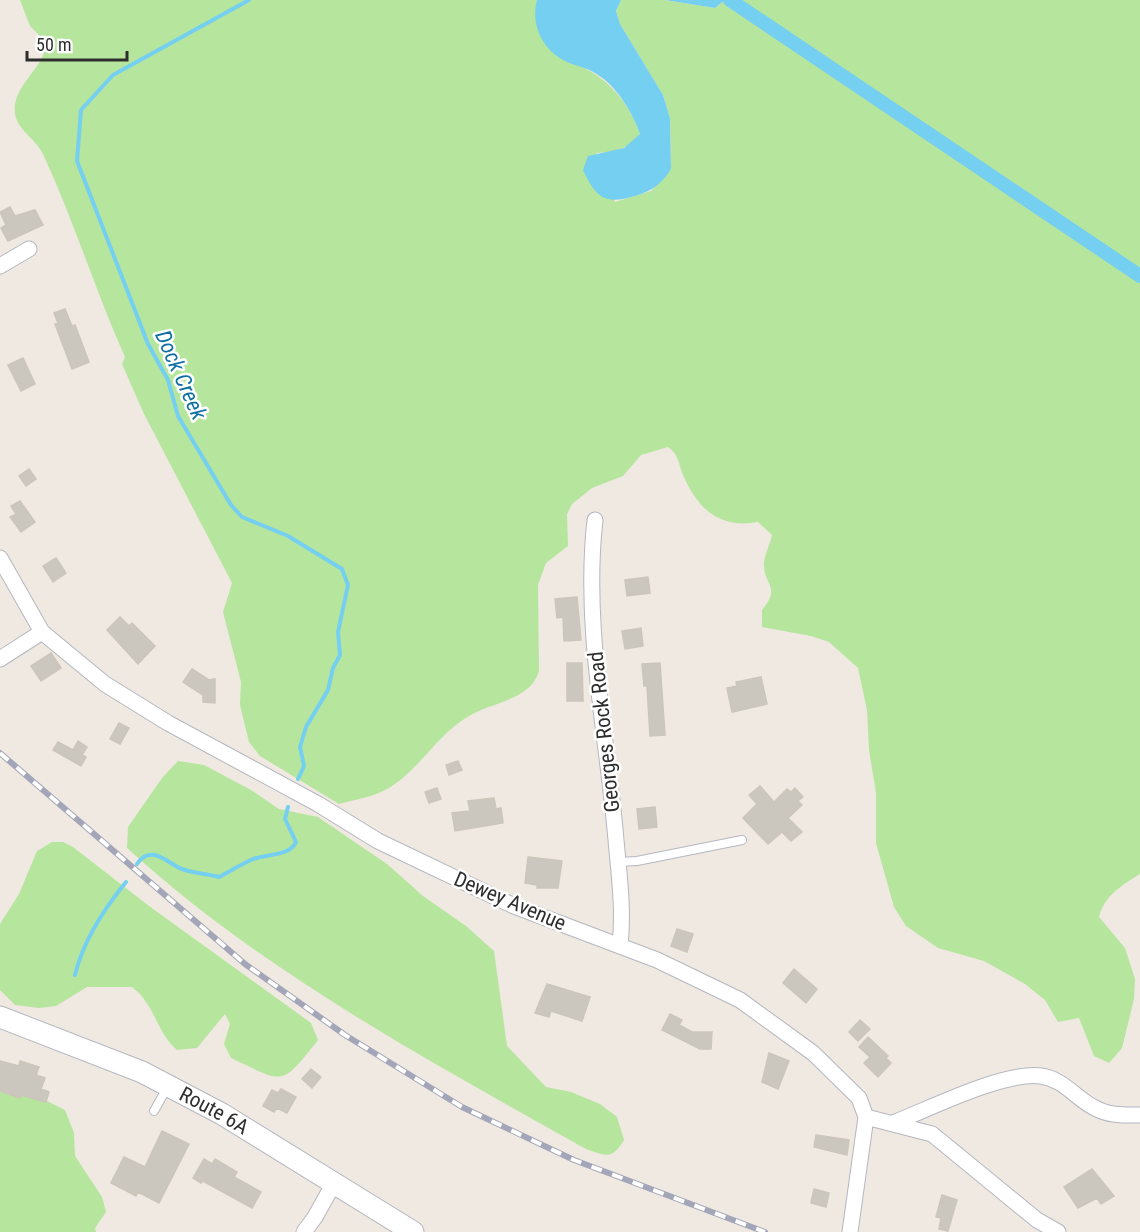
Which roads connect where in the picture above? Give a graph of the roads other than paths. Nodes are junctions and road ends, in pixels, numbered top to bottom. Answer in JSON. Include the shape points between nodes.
{"nodes":[{"id":1,"x":29,"y":249,"type":"dead end"},
{"id":2,"x":0,"y":266,"type":"edge"},
{"id":3,"x":595,"y":519,"type":"dead end"},
{"id":4,"x":0,"y":558,"type":"edge"},
{"id":5,"x":42,"y":632,"type":"junction"},
{"id":6,"x":0,"y":659,"type":"edge"},
{"id":7,"x":742,"y":840,"type":"dead end"},
{"id":8,"x":618,"y":862,"type":"junction"},
{"id":9,"x":620,"y":945,"type":"junction"},
{"id":10,"x":0,"y":1017,"type":"edge"},
{"id":11,"x":168,"y":1086,"type":"junction"},
{"id":12,"x":154,"y":1111,"type":"dead end"},
{"id":13,"x":1140,"y":1114,"type":"edge"},
{"id":14,"x":866,"y":1117,"type":"junction"},
{"id":15,"x":892,"y":1123,"type":"junction"},
{"id":16,"x":334,"y":1183,"type":"junction"},
{"id":17,"x":304,"y":1232,"type":"edge"},
{"id":18,"x":413,"y":1232,"type":"edge"},
{"id":19,"x":850,"y":1232,"type":"edge"},
{"id":20,"x":1058,"y":1232,"type":"edge"}],
"edges":[{"from":1,"to":2,"type":"street"},
{"from":3,"to":8,"type":"street","name":"Georges Rock Road","via":[[590,604]]},
{"from":4,"to":5,"type":"street"},
{"from":5,"to":6,"type":"street"},
{"from":5,"to":9,"type":"street","name":"Dewey Avenue","via":[[114,690],[378,841],[514,906]]},
{"from":7,"to":8,"type":"lane"},
{"from":8,"to":9,"type":"street","name":"Georges Rock Road","via":[[623,920]]},
{"from":9,"to":14,"type":"street","name":"Dewey Avenue","via":[[740,1000],[813,1053],[859,1098]]},
{"from":10,"to":11,"type":"main road","name":"Route 6A","via":[[142,1072]]},
{"from":11,"to":12,"type":"lane"},
{"from":11,"to":16,"type":"main road","name":"Route 6A","via":[[222,1114]]},
{"from":13,"to":15,"type":"street","via":[[1113,1115],[1094,1108],[1072,1089],[1041,1076],[1004,1079]]},
{"from":14,"to":15,"type":"street"},
{"from":14,"to":19,"type":"street"},
{"from":15,"to":20,"type":"street","via":[[932,1134],[1037,1220]]},
{"from":16,"to":17,"type":"street"},
{"from":16,"to":18,"type":"main road","name":"Route 6A"}]}
